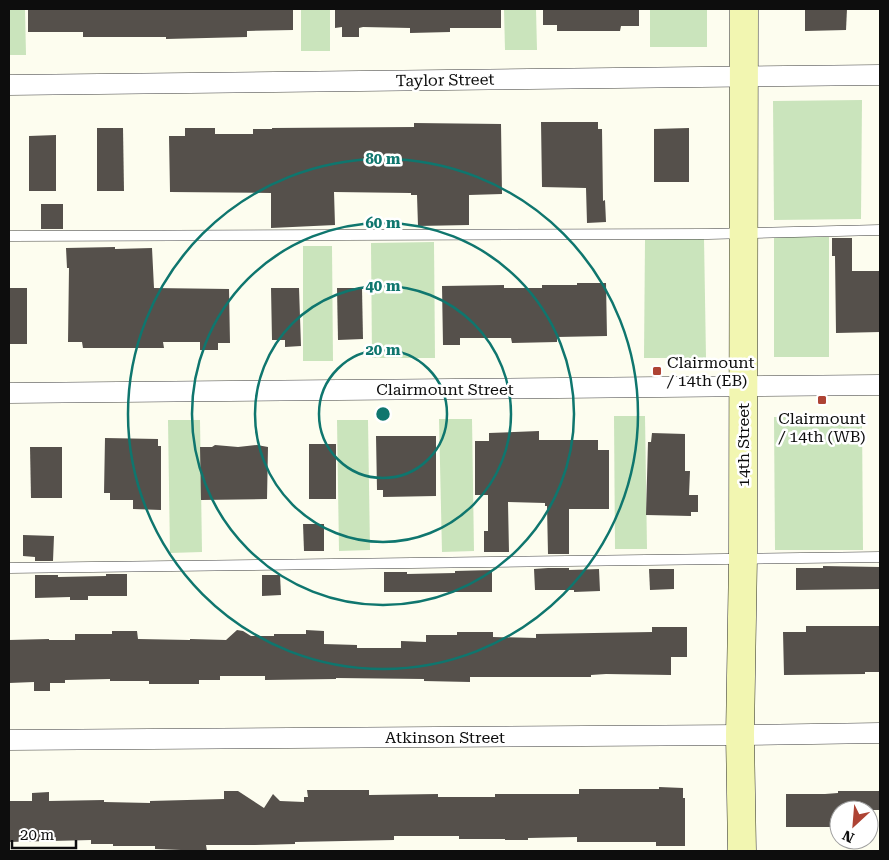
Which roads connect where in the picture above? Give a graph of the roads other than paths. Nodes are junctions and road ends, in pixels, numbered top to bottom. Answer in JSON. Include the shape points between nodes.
{"nodes":[{"id":1,"x":744,"y":9,"type":"edge"},
{"id":2,"x":880,"y":75,"type":"edge"},
{"id":3,"x":744,"y":76,"type":"junction"},
{"id":4,"x":9,"y":85,"type":"edge"},
{"id":5,"x":880,"y":230,"type":"edge"},
{"id":6,"x":743,"y":232,"type":"junction"},
{"id":7,"x":9,"y":236,"type":"edge"},
{"id":8,"x":880,"y":385,"type":"edge"},
{"id":9,"x":743,"y":387,"type":"junction"},
{"id":10,"x":9,"y":393,"type":"edge"},
{"id":11,"x":880,"y":557,"type":"edge"},
{"id":12,"x":743,"y":558,"type":"junction"},
{"id":13,"x":9,"y":568,"type":"edge"},
{"id":14,"x":880,"y":732,"type":"edge"},
{"id":15,"x":740,"y":735,"type":"junction"},
{"id":16,"x":9,"y":740,"type":"edge"},
{"id":17,"x":742,"y":851,"type":"edge"}],
"edges":[{"from":1,"to":3,"type":"street","name":"14th Street"},
{"from":2,"to":3,"type":"street","name":"Taylor Street"},
{"from":3,"to":4,"type":"street","name":"Taylor Street"},
{"from":3,"to":6,"type":"street","name":"14th Street"},
{"from":5,"to":6,"type":"lane"},
{"from":6,"to":7,"type":"lane"},
{"from":6,"to":9,"type":"street","name":"14th Street"},
{"from":8,"to":9,"type":"street","name":"Clairmount Street"},
{"from":9,"to":10,"type":"street","name":"Clairmount Street"},
{"from":9,"to":12,"type":"street","name":"14th Street"},
{"from":11,"to":12,"type":"lane"},
{"from":12,"to":13,"type":"lane"},
{"from":12,"to":15,"type":"street","name":"14th Street"},
{"from":14,"to":15,"type":"street","name":"Atkinson Street"},
{"from":15,"to":16,"type":"street","name":"Atkinson Street"},
{"from":15,"to":17,"type":"street","name":"14th Street"}]}
